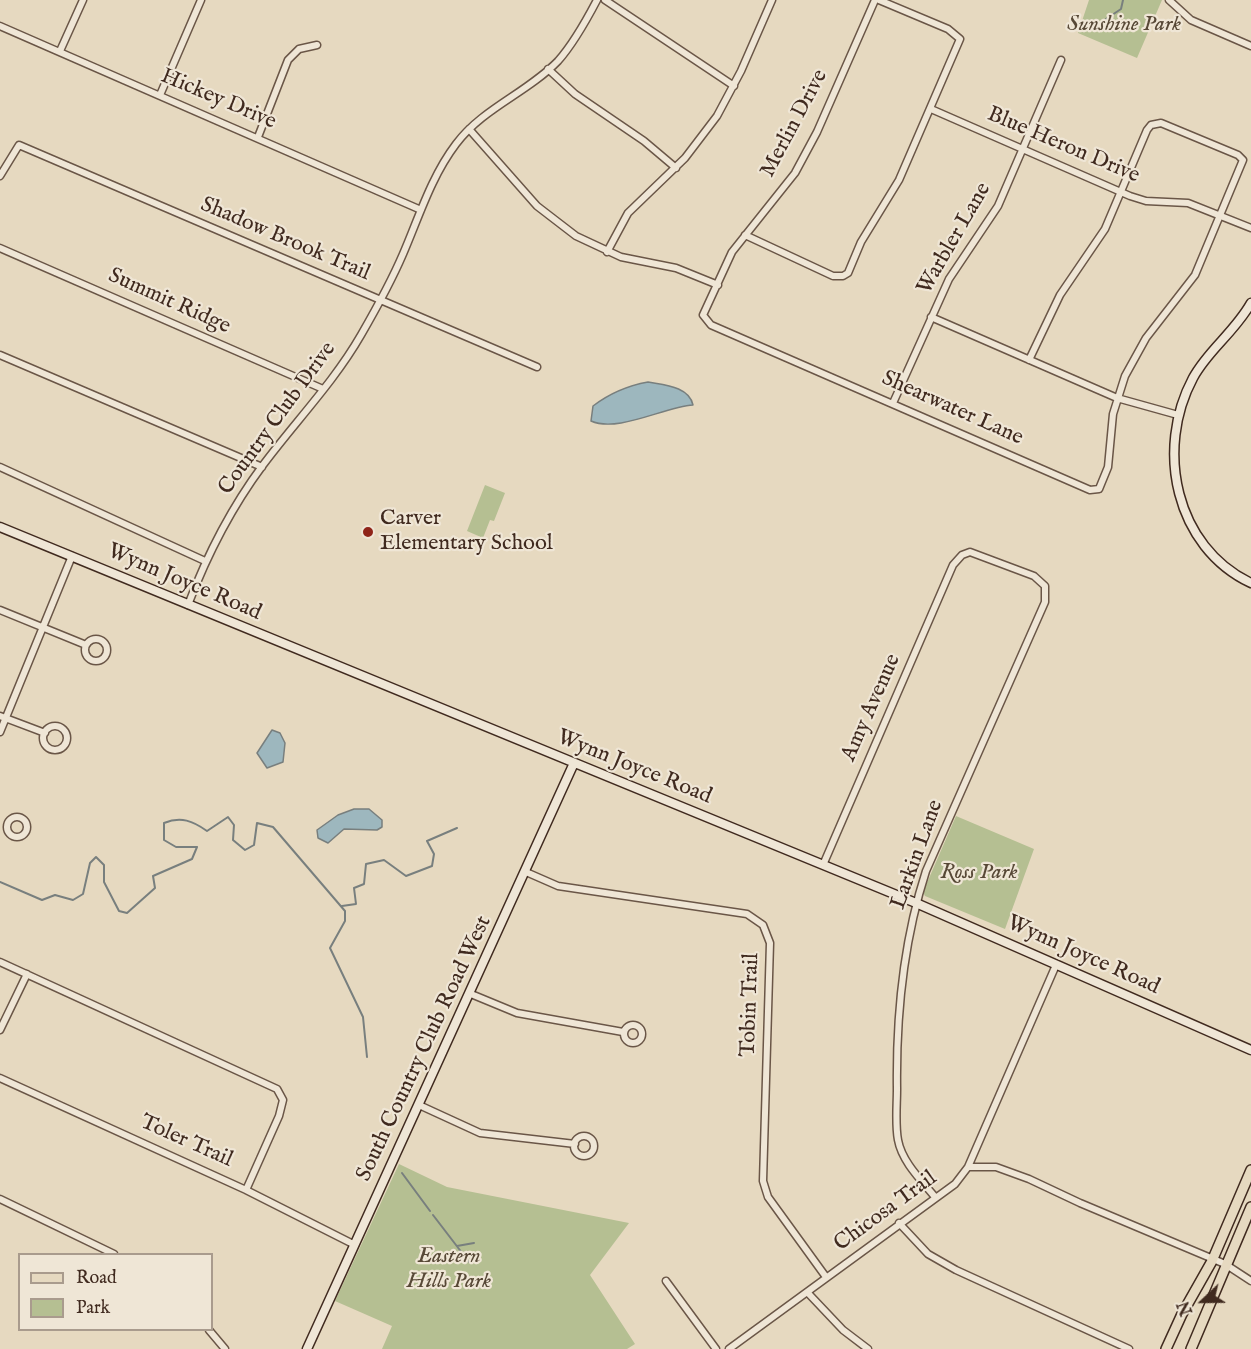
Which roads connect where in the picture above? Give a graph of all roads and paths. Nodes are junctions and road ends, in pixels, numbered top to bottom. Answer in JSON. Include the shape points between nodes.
{"nodes":[{"id":1,"x":83,"y":0,"type":"edge"},
{"id":2,"x":201,"y":0,"type":"edge"},
{"id":3,"x":597,"y":0,"type":"edge"},
{"id":4,"x":605,"y":0,"type":"edge"},
{"id":5,"x":772,"y":0,"type":"edge"},
{"id":6,"x":877,"y":0,"type":"edge"},
{"id":7,"x":1168,"y":0,"type":"edge"},
{"id":8,"x":0,"y":26,"type":"edge"},
{"id":9,"x":318,"y":45,"type":"dead end"},
{"id":10,"x":1251,"y":46,"type":"edge"},
{"id":11,"x":60,"y":51,"type":"junction"},
{"id":12,"x":1061,"y":60,"type":"dead end"},
{"id":13,"x":548,"y":69,"type":"junction"},
{"id":14,"x":734,"y":86,"type":"junction"},
{"id":15,"x":160,"y":94,"type":"junction"},
{"id":16,"x":931,"y":109,"type":"junction"},
{"id":17,"x":469,"y":129,"type":"junction"},
{"id":18,"x":258,"y":137,"type":"junction"},
{"id":19,"x":1022,"y":148,"type":"junction"},
{"id":20,"x":676,"y":168,"type":"junction"},
{"id":21,"x":0,"y":176,"type":"edge"},
{"id":22,"x":1122,"y":192,"type":"junction"},
{"id":23,"x":421,"y":210,"type":"junction"},
{"id":24,"x":1220,"y":214,"type":"junction"},
{"id":25,"x":1251,"y":228,"type":"edge"},
{"id":26,"x":745,"y":235,"type":"junction"},
{"id":27,"x":0,"y":248,"type":"edge"},
{"id":28,"x":607,"y":252,"type":"junction"},
{"id":29,"x":718,"y":285,"type":"junction"},
{"id":30,"x":380,"y":300,"type":"junction"},
{"id":31,"x":1251,"y":303,"type":"edge"},
{"id":32,"x":931,"y":317,"type":"junction"},
{"id":33,"x":707,"y":320,"type":"joint"},
{"id":34,"x":0,"y":355,"type":"edge"},
{"id":35,"x":1029,"y":360,"type":"junction"},
{"id":36,"x":537,"y":367,"type":"dead end"},
{"id":37,"x":323,"y":389,"type":"junction"},
{"id":38,"x":1117,"y":398,"type":"junction"},
{"id":39,"x":893,"y":403,"type":"junction"},
{"id":40,"x":1178,"y":415,"type":"junction"},
{"id":41,"x":0,"y":467,"type":"edge"},
{"id":42,"x":262,"y":467,"type":"junction"},
{"id":43,"x":0,"y":527,"type":"edge"},
{"id":44,"x":72,"y":556,"type":"junction"},
{"id":45,"x":205,"y":561,"type":"junction"},
{"id":46,"x":953,"y":565,"type":"joint"},
{"id":47,"x":1251,"y":583,"type":"edge"},
{"id":48,"x":188,"y":605,"type":"junction"},
{"id":49,"x":0,"y":610,"type":"edge"},
{"id":50,"x":43,"y":627,"type":"junction"},
{"id":51,"x":86,"y":645,"type":"dead end"},
{"id":52,"x":3,"y":717,"type":"edge"},
{"id":53,"x":0,"y":732,"type":"edge"},
{"id":54,"x":45,"y":733,"type":"dead end"},
{"id":55,"x":574,"y":764,"type":"junction"},
{"id":56,"x":0,"y":820,"type":"edge"},
{"id":57,"x":8,"y":823,"type":"dead end"},
{"id":58,"x":823,"y":865,"type":"junction"},
{"id":59,"x":526,"y":872,"type":"junction"},
{"id":60,"x":916,"y":903,"type":"junction"},
{"id":61,"x":0,"y":962,"type":"edge"},
{"id":62,"x":1056,"y":965,"type":"junction"},
{"id":63,"x":27,"y":974,"type":"junction"},
{"id":64,"x":471,"y":994,"type":"junction"},
{"id":65,"x":0,"y":1030,"type":"edge"},
{"id":66,"x":623,"y":1032,"type":"dead end"},
{"id":67,"x":1251,"y":1050,"type":"edge"},
{"id":68,"x":0,"y":1078,"type":"edge"},
{"id":69,"x":419,"y":1105,"type":"junction"},
{"id":70,"x":574,"y":1144,"type":"dead end"},
{"id":71,"x":968,"y":1167,"type":"junction"},
{"id":72,"x":1251,"y":1170,"type":"edge"},
{"id":73,"x":246,"y":1190,"type":"junction"},
{"id":74,"x":935,"y":1197,"type":"junction"},
{"id":75,"x":0,"y":1199,"type":"edge"},
{"id":76,"x":1251,"y":1207,"type":"edge"},
{"id":77,"x":899,"y":1223,"type":"junction"},
{"id":78,"x":355,"y":1245,"type":"junction"},
{"id":79,"x":112,"y":1253,"type":"edge"},
{"id":80,"x":1212,"y":1261,"type":"junction"},
{"id":81,"x":1225,"y":1264,"type":"junction"},
{"id":82,"x":826,"y":1277,"type":"junction"},
{"id":83,"x":666,"y":1281,"type":"dead end"},
{"id":84,"x":1251,"y":1281,"type":"edge"},
{"id":85,"x":807,"y":1292,"type":"junction"},
{"id":86,"x":211,"y":1331,"type":"edge"},
{"id":87,"x":225,"y":1349,"type":"edge"},
{"id":88,"x":307,"y":1349,"type":"edge"},
{"id":89,"x":716,"y":1349,"type":"edge"},
{"id":90,"x":729,"y":1349,"type":"edge"},
{"id":91,"x":868,"y":1349,"type":"edge"},
{"id":92,"x":1129,"y":1349,"type":"edge"},
{"id":93,"x":1166,"y":1349,"type":"edge"},
{"id":94,"x":1191,"y":1349,"type":"edge"}],
"edges":[{"from":1,"to":11,"type":"street"},
{"from":2,"to":15,"type":"street"},
{"from":3,"to":13,"type":"street","name":"Country Club Drive","via":[[572,43]]},
{"from":4,"to":14,"type":"street"},
{"from":5,"to":14,"type":"street"},
{"from":6,"to":16,"type":"street","via":[[948,29],[960,39]]},
{"from":6,"to":26,"type":"street","name":"Merlin Drive","via":[[795,173]]},
{"from":7,"to":10,"type":"street","via":[[1191,20]]},
{"from":8,"to":11,"type":"street","name":"Hickey Drive"},
{"from":9,"to":18,"type":"street","via":[[299,49],[288,60]]},
{"from":11,"to":15,"type":"street","name":"Hickey Drive"},
{"from":12,"to":19,"type":"street","name":"Warbler Lane"},
{"from":13,"to":17,"type":"street","name":"Country Club Drive"},
{"from":13,"to":20,"type":"street","via":[[575,94],[613,118]]},
{"from":14,"to":20,"type":"street","via":[[706,132]]},
{"from":15,"to":18,"type":"street","name":"Hickey Drive"},
{"from":16,"to":19,"type":"street","name":"Blue Heron Drive"},
{"from":16,"to":26,"type":"street","via":[[899,180],[861,242],[848,273],[833,276]]},
{"from":17,"to":23,"type":"street","name":"Country Club Drive","via":[[446,158]]},
{"from":17,"to":28,"type":"street","via":[[549,218]]},
{"from":18,"to":23,"type":"street","name":"Hickey Drive"},
{"from":19,"to":22,"type":"street","name":"Blue Heron Drive"},
{"from":19,"to":32,"type":"street","name":"Warbler Lane","via":[[998,206],[956,267]]},
{"from":20,"to":28,"type":"street","via":[[628,213]]},
{"from":21,"to":30,"type":"street","name":"Shadow Brook Trail","via":[[19,145]]},
{"from":22,"to":24,"type":"street","name":"Blue Heron Drive","via":[[1146,201],[1188,203]]},
{"from":22,"to":24,"type":"street","via":[[1147,129],[1151,124],[1161,123],[1228,149],[1243,160]]},
{"from":22,"to":35,"type":"street","via":[[1100,238],[1060,295]]},
{"from":23,"to":30,"type":"street","name":"Country Club Drive"},
{"from":24,"to":25,"type":"street","name":"Blue Heron Drive"},
{"from":24,"to":38,"type":"street","via":[[1195,275],[1135,356]]},
{"from":26,"to":29,"type":"street","name":"Merlin Drive","via":[[732,252]]},
{"from":27,"to":37,"type":"street","name":"Summit Ridge"},
{"from":28,"to":29,"type":"street","via":[[676,268]]},
{"from":29,"to":33,"type":"street","name":"Merlin Drive","via":[[703,315]]},
{"from":30,"to":36,"type":"street","name":"Shadow Brook Trail"},
{"from":30,"to":37,"type":"street","name":"Country Club Drive"},
{"from":31,"to":40,"type":"street","via":[[1232,333],[1194,376]]},
{"from":32,"to":35,"type":"street"},
{"from":32,"to":39,"type":"street","name":"Warbler Lane"},
{"from":33,"to":39,"type":"street","name":"Shearwater Lane"},
{"from":34,"to":42,"type":"street"},
{"from":35,"to":38,"type":"street"},
{"from":37,"to":42,"type":"street","name":"Country Club Drive"},
{"from":38,"to":39,"type":"street","name":"Shearwater Lane","via":[[1107,467],[1099,489],[1090,489]]},
{"from":38,"to":40,"type":"street"},
{"from":40,"to":47,"type":"street","via":[[1174,471],[1185,513],[1217,559]]},
{"from":41,"to":45,"type":"street"},
{"from":42,"to":45,"type":"street","name":"Country Club Drive"},
{"from":43,"to":44,"type":"street","name":"Wynn Joyce Road"},
{"from":44,"to":48,"type":"street","name":"Wynn Joyce Road"},
{"from":44,"to":50,"type":"street"},
{"from":45,"to":48,"type":"street","name":"Country Club Drive"},
{"from":46,"to":58,"type":"street","name":"Amy Avenue"},
{"from":46,"to":60,"type":"street","name":"Larkin Lane","via":[[970,552],[1034,576],[1045,586],[1045,602]]},
{"from":48,"to":55,"type":"street","name":"Wynn Joyce Road"},
{"from":49,"to":50,"type":"street"},
{"from":50,"to":51,"type":"street"},
{"from":50,"to":52,"type":"street"},
{"from":52,"to":53,"type":"street"},
{"from":52,"to":54,"type":"street"},
{"from":55,"to":58,"type":"street","name":"Wynn Joyce Road"},
{"from":55,"to":59,"type":"street","name":"South Country Club Road West"},
{"from":56,"to":57,"type":"street"},
{"from":58,"to":60,"type":"street","name":"Wynn Joyce Road"},
{"from":59,"to":64,"type":"street","name":"South Country Club Road West"},
{"from":59,"to":82,"type":"street","name":"Tobin Trail","via":[[558,886],[747,914],[763,925],[770,943],[763,1181],[768,1197]]},
{"from":60,"to":62,"type":"street","name":"Wynn Joyce Road"},
{"from":60,"to":74,"type":"street","name":"Larkin Lane","via":[[901,980],[898,1141],[907,1162]]},
{"from":61,"to":63,"type":"street"},
{"from":62,"to":67,"type":"street","name":"Wynn Joyce Road"},
{"from":62,"to":71,"type":"street","name":"Chicosa Trail"},
{"from":63,"to":65,"type":"street"},
{"from":63,"to":73,"type":"street","via":[[277,1089],[283,1100],[279,1116]]},
{"from":64,"to":66,"type":"street","via":[[517,1013]]},
{"from":64,"to":69,"type":"street","name":"South Country Club Road West"},
{"from":68,"to":73,"type":"street","name":"Toler Trail"},
{"from":69,"to":70,"type":"street","via":[[480,1133]]},
{"from":69,"to":78,"type":"street","name":"South Country Club Road West"},
{"from":71,"to":74,"type":"street","name":"Chicosa Trail","via":[[955,1184]]},
{"from":71,"to":80,"type":"street","via":[[996,1167],[1029,1179]]},
{"from":72,"to":80,"type":"main road"},
{"from":73,"to":78,"type":"street","name":"Toler Trail"},
{"from":74,"to":77,"type":"street","name":"Chicosa Trail"},
{"from":75,"to":79,"type":"street"},
{"from":76,"to":81,"type":"main road"},
{"from":77,"to":82,"type":"street","name":"Chicosa Trail"},
{"from":77,"to":92,"type":"street","via":[[928,1254],[956,1270]]},
{"from":78,"to":88,"type":"street","name":"South Country Club Road West"},
{"from":80,"to":81,"type":"street"},
{"from":80,"to":93,"type":"main road"},
{"from":81,"to":84,"type":"street"},
{"from":81,"to":94,"type":"main road"},
{"from":82,"to":85,"type":"street","name":"Chicosa Trail"},
{"from":83,"to":89,"type":"street"},
{"from":85,"to":90,"type":"street","name":"Chicosa Trail"},
{"from":85,"to":91,"type":"street","via":[[843,1330]]},
{"from":86,"to":87,"type":"street"}]}
